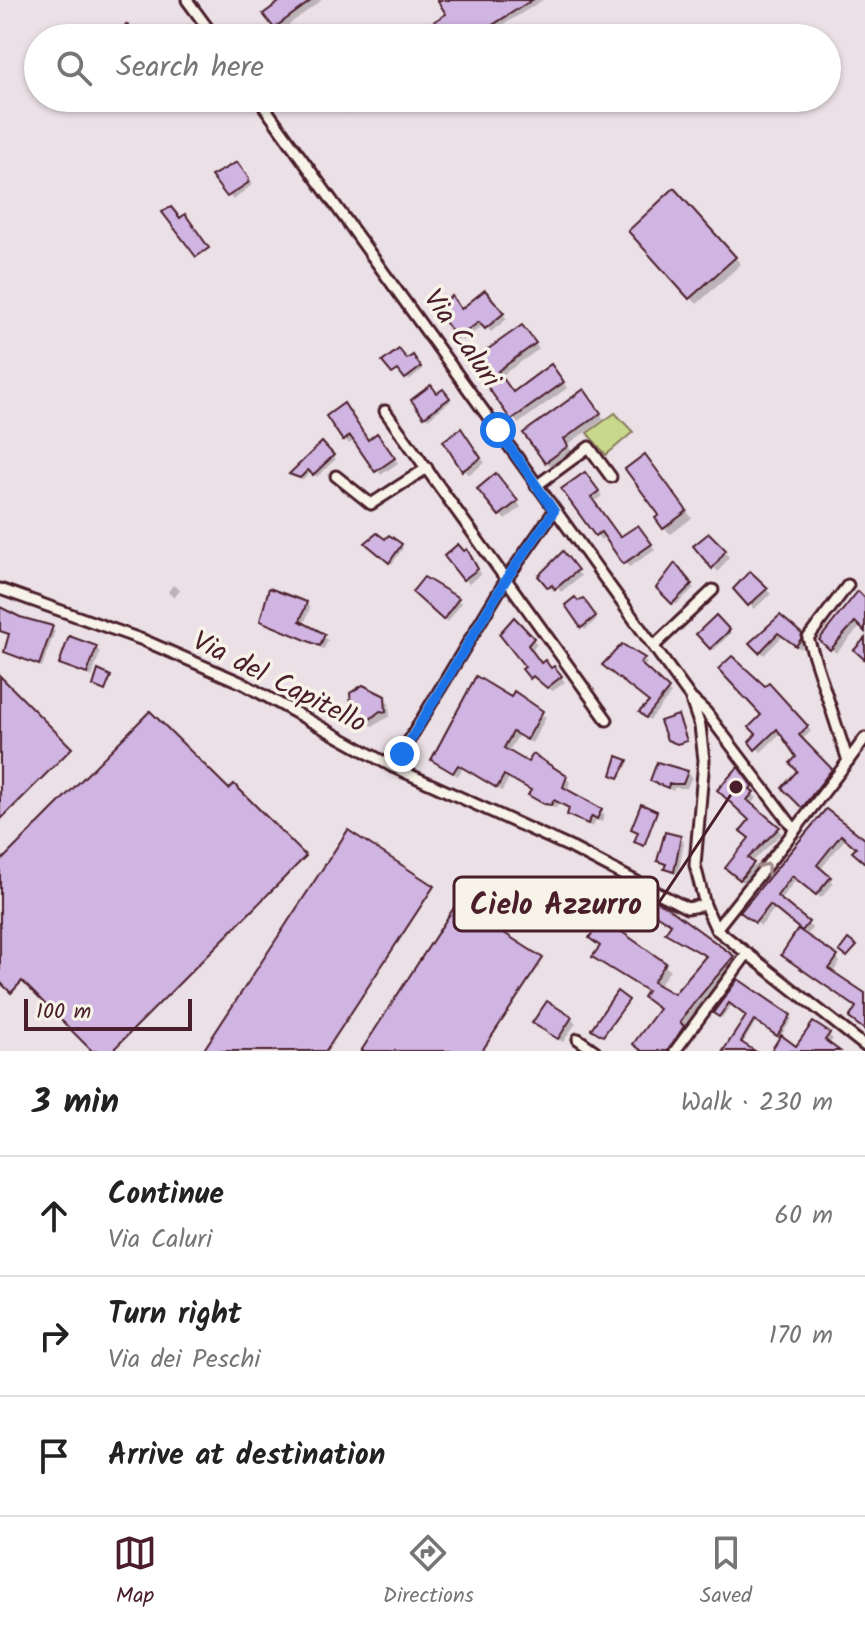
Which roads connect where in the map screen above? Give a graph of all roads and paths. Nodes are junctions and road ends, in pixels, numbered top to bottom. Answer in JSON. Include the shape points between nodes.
{"nodes":[{"id":1,"x":187,"y":0,"type":"edge"},
{"id":2,"x":205,"y":24,"type":"edge"},
{"id":3,"x":268,"y":112,"type":"edge"},
{"id":4,"x":385,"y":411,"type":"dead end"},
{"id":5,"x":427,"y":468,"type":"junction"},
{"id":6,"x":336,"y":476,"type":"dead end"},
{"id":7,"x":611,"y":477,"type":"dead end"},
{"id":8,"x":536,"y":486,"type":"junction"},
{"id":9,"x":554,"y":511,"type":"junction"},
{"id":10,"x":507,"y":578,"type":"junction"},
{"id":11,"x":848,"y":585,"type":"dead end"},
{"id":12,"x":0,"y":589,"type":"edge"},
{"id":13,"x":713,"y":590,"type":"dead end"},
{"id":14,"x":655,"y":645,"type":"junction"},
{"id":15,"x":690,"y":697,"type":"junction"},
{"id":16,"x":607,"y":720,"type":"dead end"},
{"id":17,"x":865,"y":738,"type":"edge"},
{"id":18,"x":848,"y":761,"type":"junction"},
{"id":19,"x":393,"y":767,"type":"junction"},
{"id":20,"x":795,"y":830,"type":"junction"},
{"id":21,"x":705,"y":905,"type":"junction"},
{"id":22,"x":716,"y":929,"type":"junction"},
{"id":23,"x":747,"y":954,"type":"junction"},
{"id":24,"x":578,"y":1039,"type":"dead end"},
{"id":25,"x":865,"y":1046,"type":"edge"},
{"id":26,"x":595,"y":1051,"type":"edge"},
{"id":27,"x":675,"y":1051,"type":"edge"}],
"edges":[{"from":1,"to":2,"type":"street"},
{"from":3,"to":8,"type":"street","name":"Via Caluri"},
{"from":4,"to":5,"type":"street"},
{"from":5,"to":6,"type":"street","via":[[371,504]]},
{"from":5,"to":10,"type":"street"},
{"from":7,"to":8,"type":"street","via":[[589,447]]},
{"from":8,"to":9,"type":"street","name":"Via Caluri"},
{"from":9,"to":10,"type":"street"},
{"from":9,"to":14,"type":"street","name":"Via Caluri"},
{"from":10,"to":16,"type":"street"},
{"from":10,"to":19,"type":"street"},
{"from":11,"to":18,"type":"street","via":[[808,638]]},
{"from":12,"to":19,"type":"street","name":"Via del Capitello","via":[[143,640],[242,683]]},
{"from":13,"to":14,"type":"street"},
{"from":14,"to":15,"type":"street","name":"Via Caluri"},
{"from":15,"to":20,"type":"street","name":"Via Caluri"},
{"from":15,"to":21,"type":"street","name":"Via Caluri","via":[[704,760],[695,865]]},
{"from":17,"to":18,"type":"street"},
{"from":18,"to":20,"type":"street"},
{"from":19,"to":21,"type":"street","name":"Via del Capitello","via":[[572,848],[687,908]]},
{"from":22,"to":20,"type":"street","one_way":true},
{"from":21,"to":22,"type":"street","name":"Via Caluri"},
{"from":22,"to":23,"type":"street","name":"Via Caluri"},
{"from":23,"to":25,"type":"street","name":"Via Caluri"},
{"from":23,"to":27,"type":"street"},
{"from":24,"to":26,"type":"street"}]}
